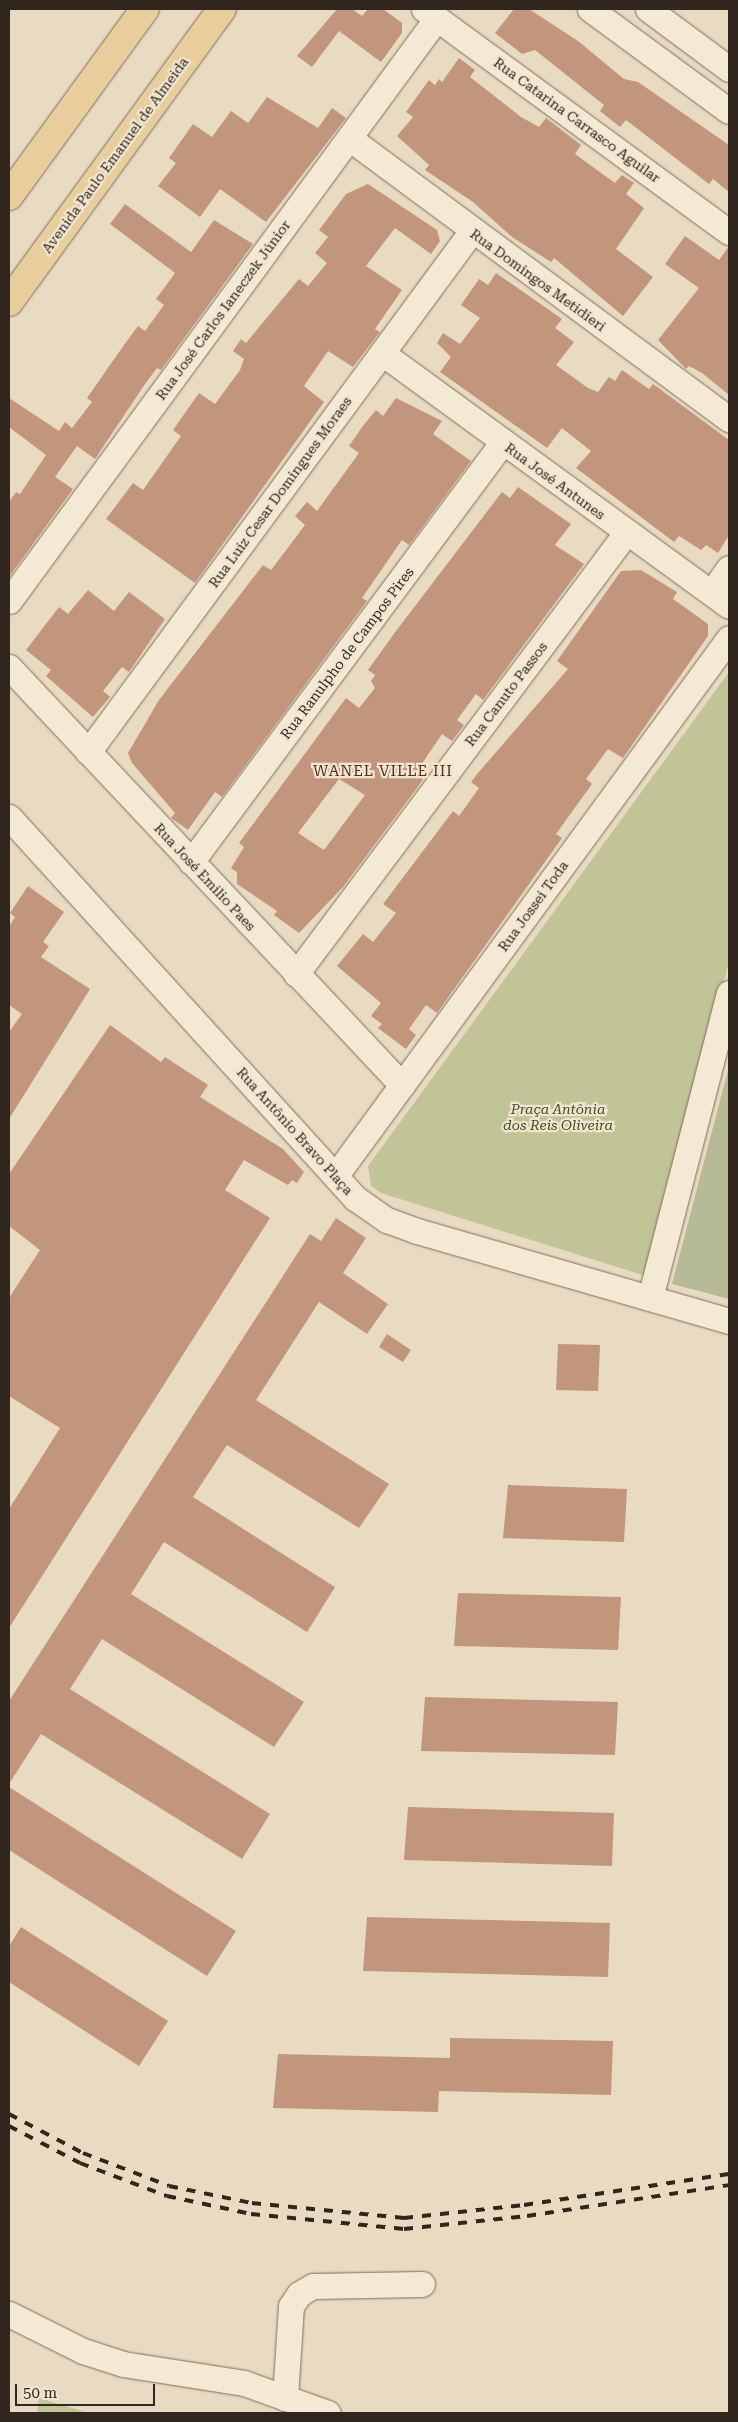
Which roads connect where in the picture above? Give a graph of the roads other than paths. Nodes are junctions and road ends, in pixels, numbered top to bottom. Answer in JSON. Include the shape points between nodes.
{"nodes":[{"id":1,"x":145,"y":9,"type":"edge"},
{"id":2,"x":222,"y":9,"type":"edge"},
{"id":3,"x":590,"y":9,"type":"edge"},
{"id":4,"x":648,"y":9,"type":"edge"},
{"id":5,"x":430,"y":14,"type":"edge"},
{"id":6,"x":729,"y":69,"type":"edge"},
{"id":7,"x":729,"y":111,"type":"edge"},
{"id":8,"x":349,"y":138,"type":"junction"},
{"id":9,"x":9,"y":196,"type":"edge"},
{"id":10,"x":471,"y":232,"type":"junction"},
{"id":11,"x":729,"y":232,"type":"edge"},
{"id":12,"x":9,"y":302,"type":"edge"},
{"id":13,"x":382,"y":353,"type":"junction"},
{"id":14,"x":729,"y":419,"type":"edge"},
{"id":15,"x":502,"y":443,"type":"junction"},
{"id":16,"x":626,"y":533,"type":"junction"},
{"id":17,"x":729,"y":568,"type":"edge"},
{"id":18,"x":720,"y":599,"type":"edge"},
{"id":19,"x":9,"y":601,"type":"edge"},
{"id":20,"x":729,"y":638,"type":"edge"},
{"id":21,"x":9,"y":667,"type":"edge"},
{"id":22,"x":88,"y":752,"type":"junction"},
{"id":23,"x":9,"y":816,"type":"edge"},
{"id":24,"x":191,"y":862,"type":"junction"},
{"id":25,"x":296,"y":974,"type":"junction"},
{"id":26,"x":729,"y":992,"type":"edge"},
{"id":27,"x":402,"y":1085,"type":"junction"},
{"id":28,"x":336,"y":1175,"type":"junction"},
{"id":29,"x":650,"y":1298,"type":"junction"},
{"id":30,"x":729,"y":1321,"type":"edge"},
{"id":31,"x":422,"y":2284,"type":"dead end"},
{"id":32,"x":9,"y":2314,"type":"edge"},
{"id":33,"x":285,"y":2398,"type":"junction"},
{"id":34,"x":328,"y":2413,"type":"edge"}],
"edges":[{"from":1,"to":9,"type":"main road"},
{"from":2,"to":12,"type":"main road","name":"Avenida Paulo Emanuel de Almeida"},
{"from":3,"to":7,"type":"street"},
{"from":4,"to":6,"type":"street"},
{"from":5,"to":8,"type":"street","name":"Rua José Carlos Ianeczek Júnior"},
{"from":5,"to":11,"type":"street","name":"Rua Catarina Carrasco Aguilar"},
{"from":8,"to":10,"type":"street","name":"Rua Domingos Metidieri"},
{"from":8,"to":19,"type":"street","name":"Rua José Carlos Ianeczek Júnior"},
{"from":10,"to":13,"type":"street","name":"Rua Luiz Cesar Domingues Moraes"},
{"from":10,"to":14,"type":"street","name":"Rua Domingos Metidieri"},
{"from":13,"to":15,"type":"street","name":"Rua José Antunes"},
{"from":13,"to":22,"type":"street","name":"Rua Luiz Cesar Domingues Moraes"},
{"from":15,"to":16,"type":"street","name":"Rua José Antunes"},
{"from":15,"to":24,"type":"street","name":"Rua Ranulpho de Campos Pires"},
{"from":16,"to":18,"type":"street","name":"Rua José Antunes"},
{"from":16,"to":25,"type":"street","name":"Rua Canuto Passos"},
{"from":17,"to":18,"type":"street"},
{"from":20,"to":27,"type":"street","name":"Rua Jossei Toda"},
{"from":21,"to":22,"type":"street","name":"Rua José Emilio Paes"},
{"from":22,"to":24,"type":"street","name":"Rua José Emilio Paes"},
{"from":23,"to":28,"type":"street","name":"Rua Antônio Bravo Plaça"},
{"from":24,"to":25,"type":"street","name":"Rua José Emilio Paes"},
{"from":25,"to":27,"type":"street","name":"Rua José Emilio Paes"},
{"from":26,"to":29,"type":"street"},
{"from":27,"to":28,"type":"street","name":"Rua Jossei Toda"},
{"from":28,"to":29,"type":"street","name":"Rua Antônio Bravo Plaça","via":[[355,1198],[388,1220]]},
{"from":29,"to":30,"type":"street","name":"Rua Antônio Bravo Plaça"},
{"from":31,"to":33,"type":"street","via":[[313,2286],[299,2294],[291,2306]]},
{"from":32,"to":33,"type":"street","via":[[83,2351],[123,2364],[244,2384]]},
{"from":33,"to":34,"type":"street"}]}
